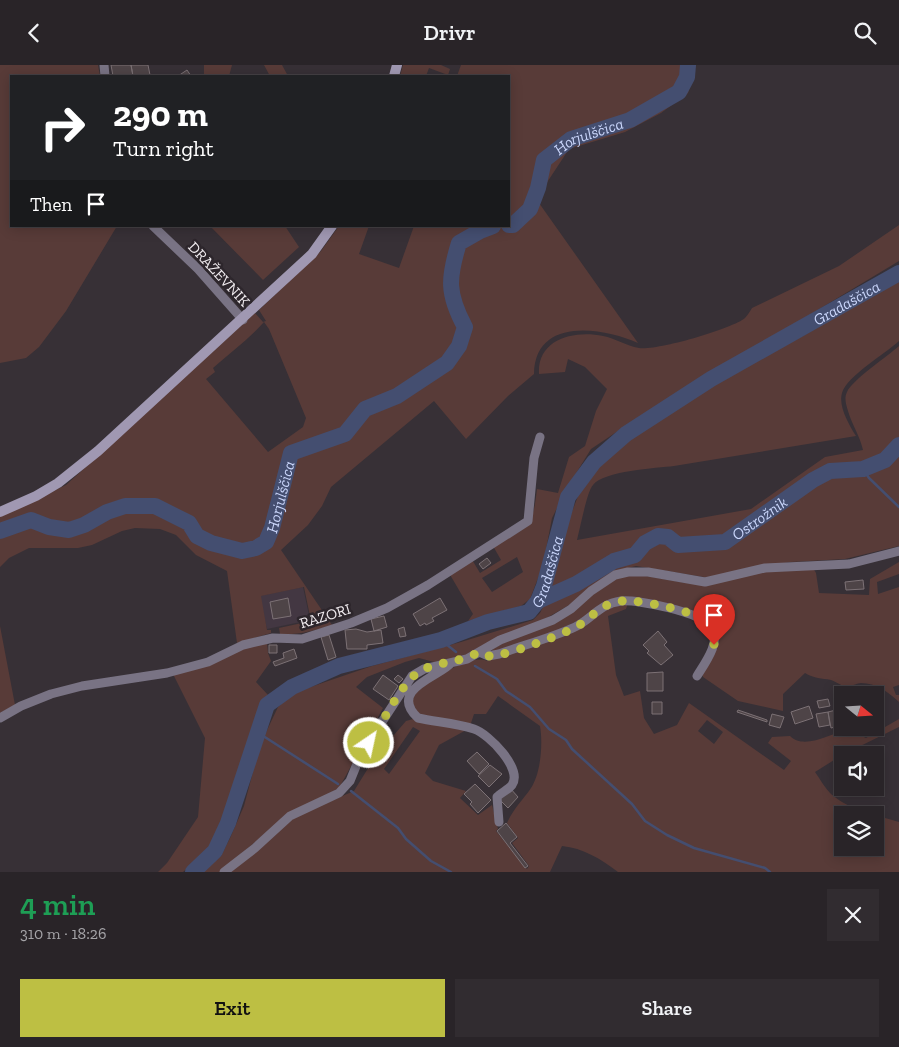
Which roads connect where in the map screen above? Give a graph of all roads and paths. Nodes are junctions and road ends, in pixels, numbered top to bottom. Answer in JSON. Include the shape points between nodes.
{"nodes":[{"id":1,"x":154,"y":227,"type":"edge"},
{"id":2,"x":331,"y":227,"type":"edge"},
{"id":3,"x":243,"y":320,"type":"junction"},
{"id":4,"x":540,"y":437,"type":"dead end"},
{"id":5,"x":0,"y":512,"type":"edge"},
{"id":6,"x":899,"y":551,"type":"edge"},
{"id":7,"x":479,"y":652,"type":"junction"},
{"id":8,"x":451,"y":663,"type":"junction"},
{"id":9,"x":697,"y":676,"type":"dead end"},
{"id":10,"x":0,"y":718,"type":"edge"},
{"id":11,"x":499,"y":822,"type":"dead end"},
{"id":12,"x":224,"y":872,"type":"edge"}],
"edges":[{"from":1,"to":3,"type":"street","name":"DRAŽEVNIK","via":[[198,269]]},
{"from":2,"to":3,"type":"street","via":[[312,254]]},
{"from":3,"to":5,"type":"street","via":[[92,457],[36,496]]},
{"from":4,"to":10,"type":"street","name":"RAZORI","via":[[534,458],[528,521],[387,609],[302,639],[273,638],[243,645],[208,662],[167,673],[82,686],[50,695]]},
{"from":6,"to":7,"type":"street","via":[[849,564],[765,568],[705,582],[648,572],[614,575],[553,620],[500,640]]},
{"from":7,"to":8,"type":"street"},
{"from":7,"to":9,"type":"street","via":[[488,656],[499,654],[578,626],[605,606],[621,601],[638,601],[685,612],[713,627],[714,645]]},
{"from":8,"to":11,"type":"street","via":[[446,670],[417,685],[410,699],[412,713],[418,718],[477,729],[496,744],[512,767],[514,777],[512,785],[497,797]]},
{"from":8,"to":12,"type":"street","via":[[424,669],[412,676],[361,754],[350,781],[340,793],[290,815],[255,849]]}]}
